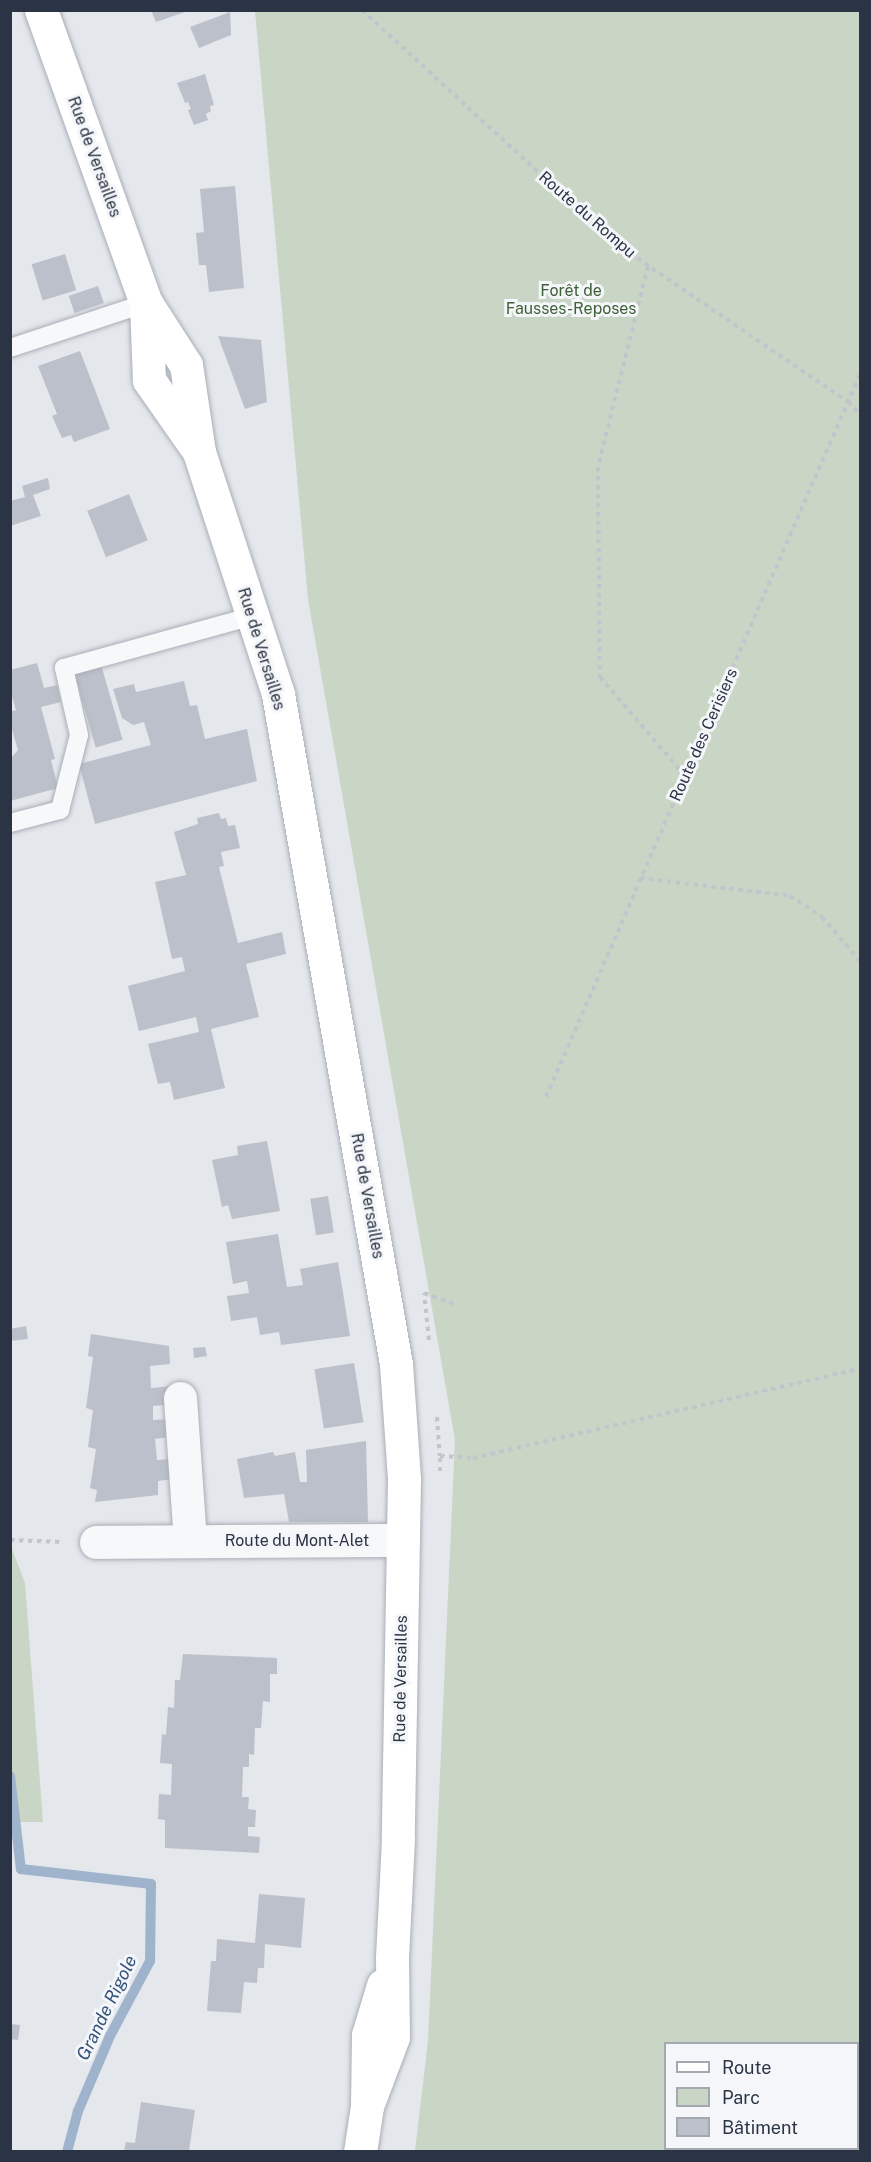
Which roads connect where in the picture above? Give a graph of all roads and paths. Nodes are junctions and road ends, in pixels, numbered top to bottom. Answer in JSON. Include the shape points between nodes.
{"nodes":[{"id":1,"x":41,"y":10,"type":"edge"},
{"id":2,"x":362,"y":10,"type":"edge"},
{"id":3,"x":648,"y":266,"type":"junction"},
{"id":4,"x":146,"y":303,"type":"junction"},
{"id":5,"x":10,"y":348,"type":"edge"},
{"id":6,"x":861,"y":374,"type":"edge"},
{"id":7,"x":848,"y":402,"type":"junction"},
{"id":8,"x":861,"y":414,"type":"edge"},
{"id":9,"x":253,"y":616,"type":"junction"},
{"id":10,"x":686,"y":777,"type":"junction"},
{"id":11,"x":10,"y":823,"type":"edge"},
{"id":12,"x":640,"y":878,"type":"junction"},
{"id":13,"x":861,"y":961,"type":"edge"},
{"id":14,"x":546,"y":1097,"type":"dead end"},
{"id":15,"x":457,"y":1305,"type":"dead end"},
{"id":16,"x":429,"y":1344,"type":"dead end"},
{"id":17,"x":861,"y":1370,"type":"edge"},
{"id":18,"x":180,"y":1398,"type":"dead end"},
{"id":19,"x":436,"y":1411,"type":"dead end"},
{"id":20,"x":10,"y":1540,"type":"edge"},
{"id":21,"x":403,"y":1540,"type":"junction"},
{"id":22,"x":96,"y":1542,"type":"joint"},
{"id":23,"x":190,"y":1542,"type":"junction"},
{"id":24,"x":360,"y":2151,"type":"edge"}],
"edges":[{"from":1,"to":4,"type":"main road","name":"Rue de Versailles"},
{"from":2,"to":3,"type":"path","name":"Route du Rompu","via":[[615,243]]},
{"from":3,"to":7,"type":"path","name":"Route du Rompu"},
{"from":3,"to":10,"type":"path","via":[[598,467],[600,677]]},
{"from":4,"to":5,"type":"lane"},
{"from":4,"to":9,"type":"main road","name":"Rue de Versailles","via":[[149,380],[200,452]]},
{"from":6,"to":7,"type":"path","name":"Route des Cerisiers"},
{"from":7,"to":8,"type":"path","name":"Route du Rompu"},
{"from":7,"to":10,"type":"path","name":"Route des Cerisiers"},
{"from":9,"to":11,"type":"lane","via":[[64,668],[79,735],[60,810]]},
{"from":9,"to":21,"type":"main road","name":"Rue de Versailles","via":[[278,694],[396,1364],[404,1479]]},
{"from":10,"to":12,"type":"path","name":"Route des Cerisiers"},
{"from":12,"to":13,"type":"path","via":[[790,896],[822,917]]},
{"from":12,"to":14,"type":"path","name":"Route des Cerisiers"},
{"from":15,"to":16,"type":"path","via":[[424,1293]]},
{"from":17,"to":19,"type":"path","via":[[473,1458],[440,1456]]},
{"from":18,"to":23,"type":"street"},
{"from":20,"to":22,"type":"path"},
{"from":21,"to":23,"type":"street","name":"Route du Mont-Alet"},
{"from":21,"to":24,"type":"main road","name":"Rue de Versailles","via":[[393,2037],[368,2106]]},
{"from":22,"to":23,"type":"street","name":"Route du Mont-Alet"}]}
